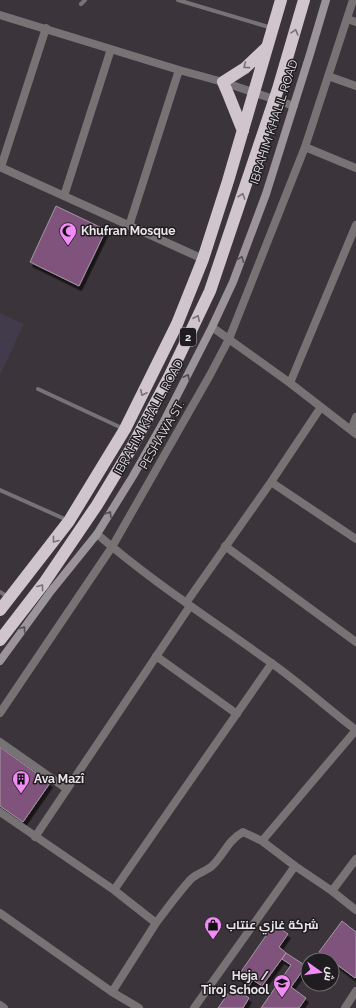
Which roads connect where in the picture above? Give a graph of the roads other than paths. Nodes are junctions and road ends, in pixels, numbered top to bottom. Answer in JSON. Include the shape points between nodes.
{"nodes":[{"id":1,"x":85,"y":0,"type":"edge"},
{"id":2,"x":178,"y":0,"type":"edge"},
{"id":3,"x":281,"y":0,"type":"edge"},
{"id":4,"x":304,"y":0,"type":"edge"},
{"id":5,"x":326,"y":0,"type":"edge"},
{"id":6,"x":353,"y":0,"type":"edge"},
{"id":7,"x":82,"y":4,"type":"dead end"},
{"id":8,"x":0,"y":15,"type":"edge"},
{"id":9,"x":347,"y":19,"type":"junction"},
{"id":10,"x":356,"y":22,"type":"edge"},
{"id":11,"x":46,"y":28,"type":"junction"},
{"id":12,"x":273,"y":28,"type":"junction"},
{"id":13,"x":267,"y":47,"type":"junction"},
{"id":14,"x":111,"y":49,"type":"junction"},
{"id":15,"x":178,"y":70,"type":"junction"},
{"id":16,"x":328,"y":76,"type":"junction"},
{"id":17,"x":223,"y":82,"type":"junction"},
{"id":18,"x":356,"y":86,"type":"edge"},
{"id":19,"x":254,"y":93,"type":"junction"},
{"id":20,"x":275,"y":99,"type":"junction"},
{"id":21,"x":294,"y":106,"type":"junction"},
{"id":22,"x":243,"y":131,"type":"junction"},
{"id":23,"x":306,"y":147,"type":"junction"},
{"id":24,"x":0,"y":167,"type":"edge"},
{"id":25,"x":356,"y":168,"type":"edge"},
{"id":26,"x":64,"y":196,"type":"junction"},
{"id":27,"x":356,"y":225,"type":"edge"},
{"id":28,"x":129,"y":226,"type":"junction"},
{"id":29,"x":203,"y":259,"type":"junction"},
{"id":30,"x":212,"y":327,"type":"junction"},
{"id":31,"x":229,"y":339,"type":"junction"},
{"id":32,"x":290,"y":383,"type":"junction"},
{"id":33,"x":38,"y":389,"type":"dead end"},
{"id":34,"x":321,"y":407,"type":"junction"},
{"id":35,"x":356,"y":417,"type":"edge"},
{"id":36,"x":125,"y":429,"type":"junction"},
{"id":37,"x":353,"y":432,"type":"edge"},
{"id":38,"x":271,"y":482,"type":"junction"},
{"id":39,"x":0,"y":490,"type":"edge"},
{"id":40,"x":69,"y":522,"type":"junction"},
{"id":41,"x":98,"y":534,"type":"junction"},
{"id":42,"x":356,"y":539,"type":"edge"},
{"id":43,"x":225,"y":546,"type":"junction"},
{"id":44,"x":112,"y":547,"type":"junction"},
{"id":45,"x":5,"y":595,"type":"edge"},
{"id":46,"x":188,"y":604,"type":"junction"},
{"id":47,"x":0,"y":610,"type":"edge"},
{"id":48,"x":0,"y":640,"type":"edge"},
{"id":49,"x":356,"y":642,"type":"edge"},
{"id":50,"x":156,"y":656,"type":"junction"},
{"id":51,"x":0,"y":661,"type":"edge"},
{"id":52,"x":272,"y":663,"type":"junction"},
{"id":53,"x":0,"y":713,"type":"edge"},
{"id":54,"x":237,"y":714,"type":"junction"},
{"id":55,"x":356,"y":730,"type":"edge"},
{"id":56,"x":0,"y":742,"type":"edge"},
{"id":57,"x":67,"y":789,"type":"junction"},
{"id":58,"x":0,"y":812,"type":"edge"},
{"id":59,"x":35,"y":837,"type":"junction"},
{"id":60,"x":262,"y":841,"type":"junction"},
{"id":61,"x":356,"y":859,"type":"edge"},
{"id":62,"x":295,"y":866,"type":"junction"},
{"id":63,"x":114,"y":890,"type":"junction"},
{"id":64,"x":332,"y":891,"type":"junction"},
{"id":65,"x":356,"y":910,"type":"edge"},
{"id":66,"x":0,"y":913,"type":"edge"},
{"id":67,"x":156,"y":923,"type":"junction"},
{"id":68,"x":112,"y":992,"type":"junction"},
{"id":69,"x":356,"y":992,"type":"edge"},
{"id":70,"x":0,"y":1005,"type":"edge"},
{"id":71,"x":4,"y":1008,"type":"edge"},
{"id":72,"x":139,"y":1008,"type":"edge"},
{"id":73,"x":194,"y":1008,"type":"edge"},
{"id":74,"x":345,"y":1008,"type":"edge"}],
"edges":[{"from":1,"to":7,"type":"lane"},
{"from":2,"to":12,"type":"lane"},
{"from":3,"to":12,"type":"highway","name":"IBRAHIM KHALIL ROAD","number":"2"},
{"from":20,"to":4,"type":"highway","name":"IBRAHIM KHALIL ROAD","number":"2","one_way":true},
{"from":5,"to":21,"type":"main road","name":"IBRAHIM KHALIL ROAD"},
{"from":6,"to":9,"type":"street","name":"PESHAWA ST."},
{"from":8,"to":11,"type":"street"},
{"from":9,"to":10,"type":"street"},
{"from":9,"to":16,"type":"street","name":"PESHAWA ST."},
{"from":11,"to":14,"type":"street"},
{"from":11,"to":24,"type":"street"},
{"from":12,"to":13,"type":"highway","name":"IBRAHIM KHALIL ROAD","number":"2"},
{"from":13,"to":17,"type":"highway","one_way":true,"via":[[245,68]]},
{"from":13,"to":19,"type":"highway","name":"IBRAHIM KHALIL ROAD","number":"2"},
{"from":14,"to":15,"type":"street"},
{"from":14,"to":26,"type":"street"},
{"from":15,"to":17,"type":"street"},
{"from":15,"to":28,"type":"street"},
{"from":16,"to":18,"type":"street"},
{"from":16,"to":23,"type":"street","name":"PESHAWA ST."},
{"from":17,"to":19,"type":"street"},
{"from":17,"to":22,"type":"highway"},
{"from":19,"to":20,"type":"street"},
{"from":19,"to":22,"type":"highway","name":"IBRAHIM KHALIL ROAD","number":"2"},
{"from":20,"to":21,"type":"street"},
{"from":48,"to":20,"type":"highway","name":"IBRAHIM KHALIL ROAD","number":"2","one_way":true,"via":[[44,583],[97,505],[132,447],[169,377],[210,291]]},
{"from":30,"to":21,"type":"main road","name":"IBRAHIM KHALIL ROAD","one_way":true,"via":[[233,282],[266,194]]},
{"from":22,"to":29,"type":"highway","name":"IBRAHIM KHALIL ROAD","number":"2"},
{"from":23,"to":25,"type":"street"},
{"from":23,"to":31,"type":"street","name":"PESHAWA ST."},
{"from":24,"to":26,"type":"street"},
{"from":26,"to":28,"type":"street"},
{"from":27,"to":32,"type":"street"},
{"from":28,"to":29,"type":"street"},
{"from":29,"to":36,"type":"highway","name":"IBRAHIM KHALIL ROAD","number":"2","one_way":true,"via":[[177,324]]},
{"from":30,"to":31,"type":"street"},
{"from":41,"to":30,"type":"main road","name":"IBRAHIM KHALIL ROAD","one_way":true,"via":[[133,476]]},
{"from":31,"to":32,"type":"street"},
{"from":31,"to":44,"type":"street","name":"PESHAWA ST."},
{"from":32,"to":34,"type":"street"},
{"from":33,"to":36,"type":"lane"},
{"from":34,"to":37,"type":"street"},
{"from":34,"to":38,"type":"street"},
{"from":35,"to":37,"type":"street"},
{"from":36,"to":40,"type":"highway","name":"IBRAHIM KHALIL ROAD","number":"2"},
{"from":38,"to":42,"type":"street"},
{"from":38,"to":43,"type":"street"},
{"from":39,"to":40,"type":"lane"},
{"from":40,"to":45,"type":"highway","name":"IBRAHIM KHALIL ROAD","number":"2","one_way":true},
{"from":41,"to":44,"type":"street"},
{"from":51,"to":41,"type":"main road","name":"IBRAHIM KHALIL ROAD","one_way":true,"via":[[51,591]]},
{"from":43,"to":46,"type":"street"},
{"from":43,"to":49,"type":"street"},
{"from":44,"to":46,"type":"street"},
{"from":44,"to":53,"type":"street","name":"PESHAWA ST."},
{"from":45,"to":47,"type":"highway","name":"IBRAHIM KHALIL ROAD","number":"2"},
{"from":46,"to":50,"type":"street"},
{"from":46,"to":52,"type":"street"},
{"from":50,"to":54,"type":"street"},
{"from":50,"to":57,"type":"street"},
{"from":52,"to":54,"type":"street"},
{"from":52,"to":55,"type":"street"},
{"from":54,"to":63,"type":"street"},
{"from":55,"to":60,"type":"street"},
{"from":56,"to":57,"type":"street"},
{"from":57,"to":59,"type":"street"},
{"from":58,"to":59,"type":"street"},
{"from":59,"to":63,"type":"street"},
{"from":60,"to":62,"type":"street"},
{"from":60,"to":67,"type":"street","via":[[243,832],[234,837],[213,866],[198,873],[191,880]]},
{"from":61,"to":64,"type":"street"},
{"from":62,"to":64,"type":"street"},
{"from":62,"to":73,"type":"street"},
{"from":63,"to":67,"type":"street"},
{"from":64,"to":65,"type":"street"},
{"from":66,"to":68,"type":"street"},
{"from":67,"to":68,"type":"street"},
{"from":68,"to":72,"type":"street"},
{"from":69,"to":74,"type":"street"},
{"from":70,"to":71,"type":"street"}]}
